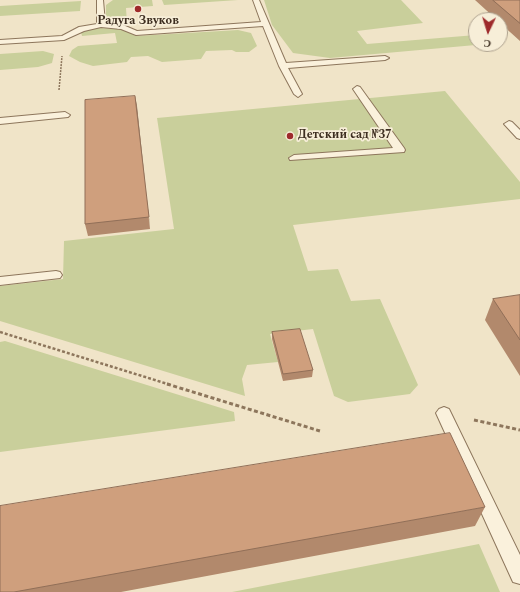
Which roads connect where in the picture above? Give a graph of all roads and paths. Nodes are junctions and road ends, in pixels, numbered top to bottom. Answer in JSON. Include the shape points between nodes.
{"nodes":[{"id":1,"x":100,"y":0,"type":"edge"},
{"id":2,"x":256,"y":0,"type":"edge"},
{"id":3,"x":266,"y":24,"type":"junction"},
{"id":4,"x":101,"y":25,"type":"junction"},
{"id":5,"x":64,"y":38,"type":"junction"},
{"id":6,"x":0,"y":42,"type":"edge"},
{"id":7,"x":385,"y":58,"type":"dead end"},
{"id":8,"x":283,"y":66,"type":"junction"},
{"id":9,"x":357,"y":89,"type":"dead end"},
{"id":10,"x":59,"y":90,"type":"dead end"},
{"id":11,"x":298,"y":94,"type":"dead end"},
{"id":12,"x":65,"y":115,"type":"dead end"},
{"id":13,"x":0,"y":121,"type":"edge"},
{"id":14,"x":509,"y":124,"type":"dead end"},
{"id":15,"x":520,"y":136,"type":"edge"},
{"id":16,"x":294,"y":158,"type":"dead end"},
{"id":17,"x":56,"y":275,"type":"dead end"},
{"id":18,"x":0,"y":281,"type":"edge"},
{"id":19,"x":0,"y":332,"type":"edge"},
{"id":20,"x":444,"y":413,"type":"joint"},
{"id":21,"x":520,"y":430,"type":"edge"},
{"id":22,"x":320,"y":431,"type":"dead end"},
{"id":23,"x":520,"y":576,"type":"edge"}],
"edges":[{"from":1,"to":4,"type":"lane"},
{"from":2,"to":3,"type":"lane"},
{"from":3,"to":4,"type":"lane","via":[[136,33],[122,27]]},
{"from":3,"to":8,"type":"lane"},
{"from":4,"to":5,"type":"lane","via":[[82,29]]},
{"from":5,"to":6,"type":"lane"},
{"from":5,"to":10,"type":"path"},
{"from":7,"to":8,"type":"lane"},
{"from":8,"to":11,"type":"lane"},
{"from":9,"to":16,"type":"lane","via":[[400,150]]},
{"from":12,"to":13,"type":"lane"},
{"from":14,"to":15,"type":"lane"},
{"from":17,"to":18,"type":"lane"},
{"from":19,"to":22,"type":"path"},
{"from":20,"to":21,"type":"path"},
{"from":20,"to":23,"type":"lane"}]}
